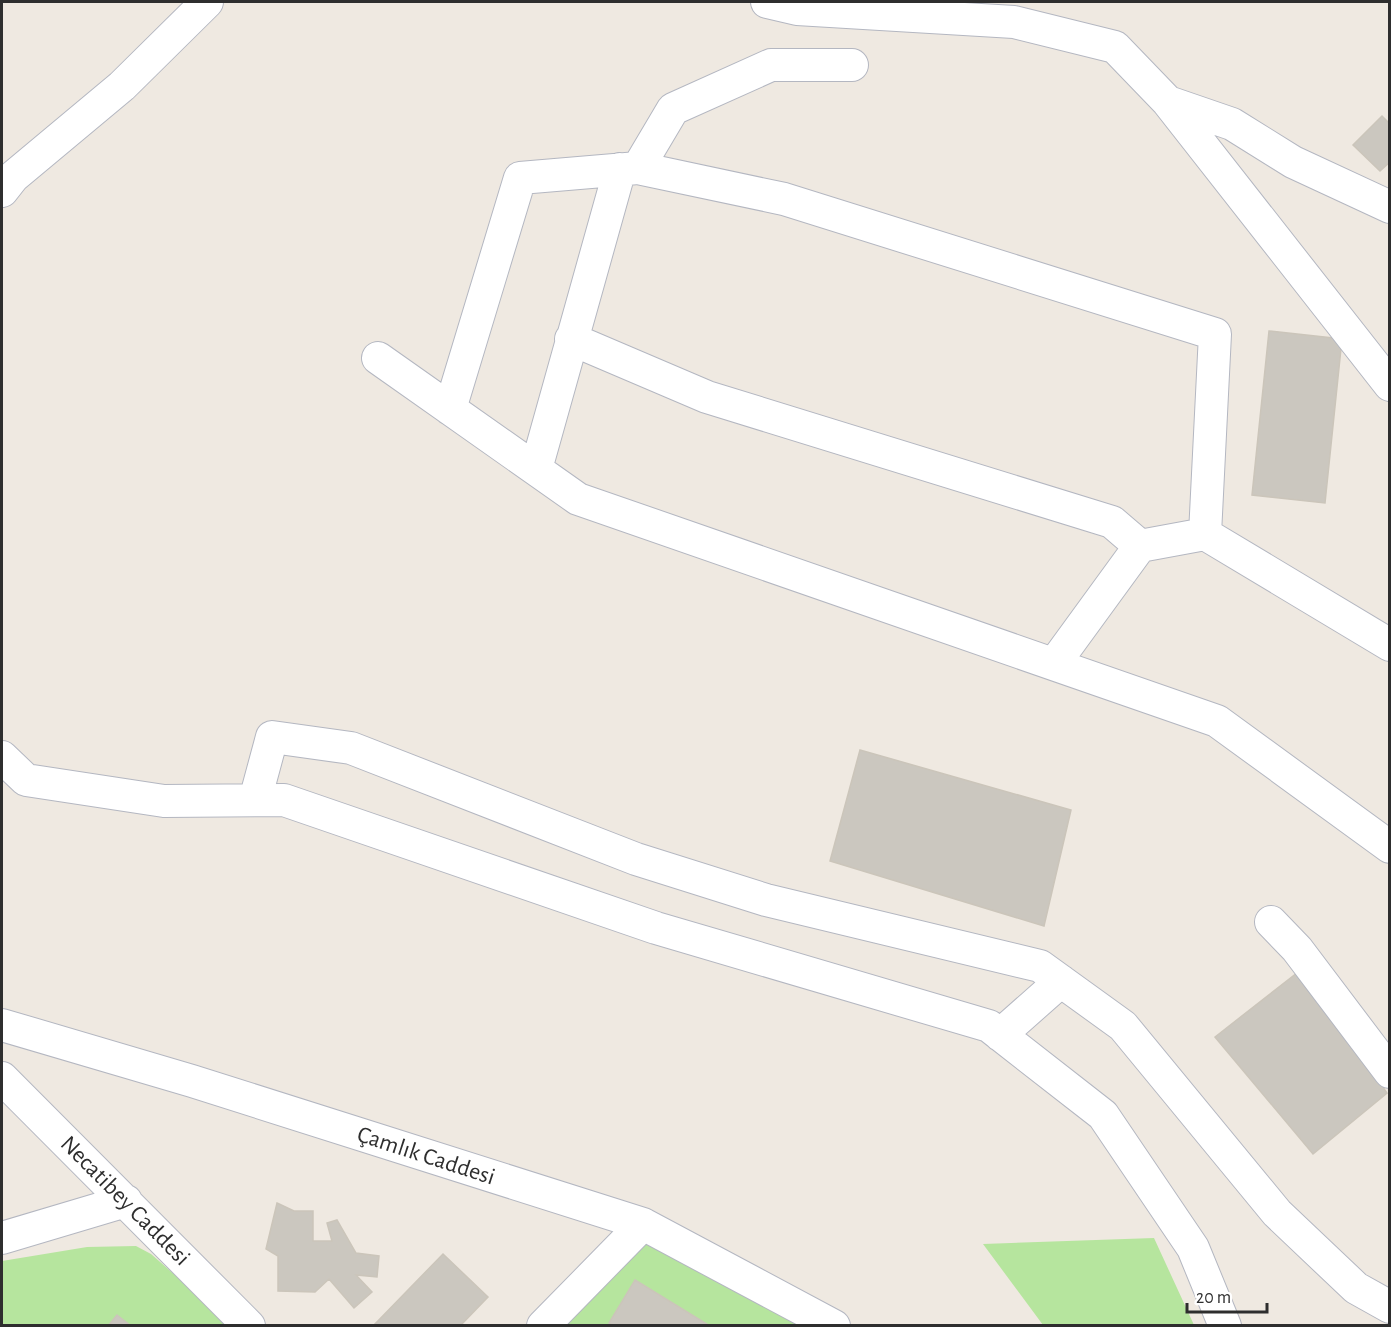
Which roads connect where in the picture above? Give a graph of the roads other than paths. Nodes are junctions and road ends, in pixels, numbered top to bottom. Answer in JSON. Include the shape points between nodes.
{"nodes":[{"id":1,"x":207,"y":2,"type":"edge"},
{"id":2,"x":767,"y":2,"type":"edge"},
{"id":3,"x":852,"y":65,"type":"dead end"},
{"id":4,"x":1168,"y":102,"type":"junction"},
{"id":5,"x":629,"y":169,"type":"junction"},
{"id":6,"x":2,"y":191,"type":"edge"},
{"id":7,"x":1389,"y":207,"type":"edge"},
{"id":8,"x":571,"y":339,"type":"junction"},
{"id":9,"x":378,"y":358,"type":"dead end"},
{"id":10,"x":1389,"y":385,"type":"edge"},
{"id":11,"x":450,"y":409,"type":"junction"},
{"id":12,"x":536,"y":469,"type":"junction"},
{"id":13,"x":1205,"y":534,"type":"junction"},
{"id":14,"x":1140,"y":546,"type":"junction"},
{"id":15,"x":1389,"y":645,"type":"edge"},
{"id":16,"x":1054,"y":664,"type":"junction"},
{"id":17,"x":2,"y":757,"type":"edge"},
{"id":18,"x":255,"y":800,"type":"junction"},
{"id":19,"x":1389,"y":847,"type":"edge"},
{"id":20,"x":1271,"y":922,"type":"dead end"},
{"id":21,"x":1061,"y":981,"type":"junction"},
{"id":22,"x":2,"y":1025,"type":"edge"},
{"id":23,"x":1000,"y":1035,"type":"junction"},
{"id":24,"x":1389,"y":1072,"type":"edge"},
{"id":25,"x":2,"y":1078,"type":"edge"},
{"id":26,"x":126,"y":1201,"type":"junction"},
{"id":27,"x":643,"y":1224,"type":"junction"},
{"id":28,"x":2,"y":1238,"type":"edge"},
{"id":29,"x":1389,"y":1307,"type":"edge"},
{"id":30,"x":249,"y":1326,"type":"edge"},
{"id":31,"x":543,"y":1326,"type":"edge"},
{"id":32,"x":834,"y":1326,"type":"edge"},
{"id":33,"x":1226,"y":1326,"type":"edge"}],
"edges":[{"from":1,"to":6,"type":"street","via":[[122,86],[13,177]]},
{"from":2,"to":4,"type":"street","via":[[796,9],[1014,22],[1115,47]]},
{"from":3,"to":5,"type":"street","via":[[771,65],[673,109]]},
{"from":4,"to":7,"type":"street","via":[[1232,124],[1293,162]]},
{"from":4,"to":10,"type":"street"},
{"from":5,"to":8,"type":"street"},
{"from":5,"to":11,"type":"street","via":[[519,178]]},
{"from":5,"to":13,"type":"street","via":[[784,199],[1215,334]]},
{"from":8,"to":12,"type":"street"},
{"from":8,"to":14,"type":"street","via":[[707,397],[1112,522]]},
{"from":9,"to":11,"type":"street"},
{"from":11,"to":12,"type":"street"},
{"from":12,"to":16,"type":"street","via":[[578,500]]},
{"from":13,"to":14,"type":"street"},
{"from":13,"to":15,"type":"street"},
{"from":14,"to":16,"type":"street"},
{"from":16,"to":19,"type":"street","via":[[1217,720]]},
{"from":17,"to":18,"type":"street","via":[[26,780],[164,801]]},
{"from":18,"to":21,"type":"street","via":[[272,737],[351,748],[636,859],[766,900],[1040,966]]},
{"from":18,"to":23,"type":"street","via":[[284,800],[656,928],[989,1026]]},
{"from":20,"to":24,"type":"street","via":[[1297,949]]},
{"from":21,"to":23,"type":"street"},
{"from":21,"to":29,"type":"street","via":[[1123,1026],[1277,1213],[1356,1288]]},
{"from":22,"to":27,"type":"street","name":"Çamlık Caddesi"},
{"from":23,"to":33,"type":"street","via":[[1103,1115],[1193,1248]]},
{"from":25,"to":26,"type":"street","name":"Necatibey Caddesi"},
{"from":26,"to":28,"type":"street"},
{"from":26,"to":30,"type":"street","name":"Necatibey Caddesi"},
{"from":27,"to":31,"type":"street"},
{"from":27,"to":32,"type":"street","name":"Çamlık Caddesi"}]}
